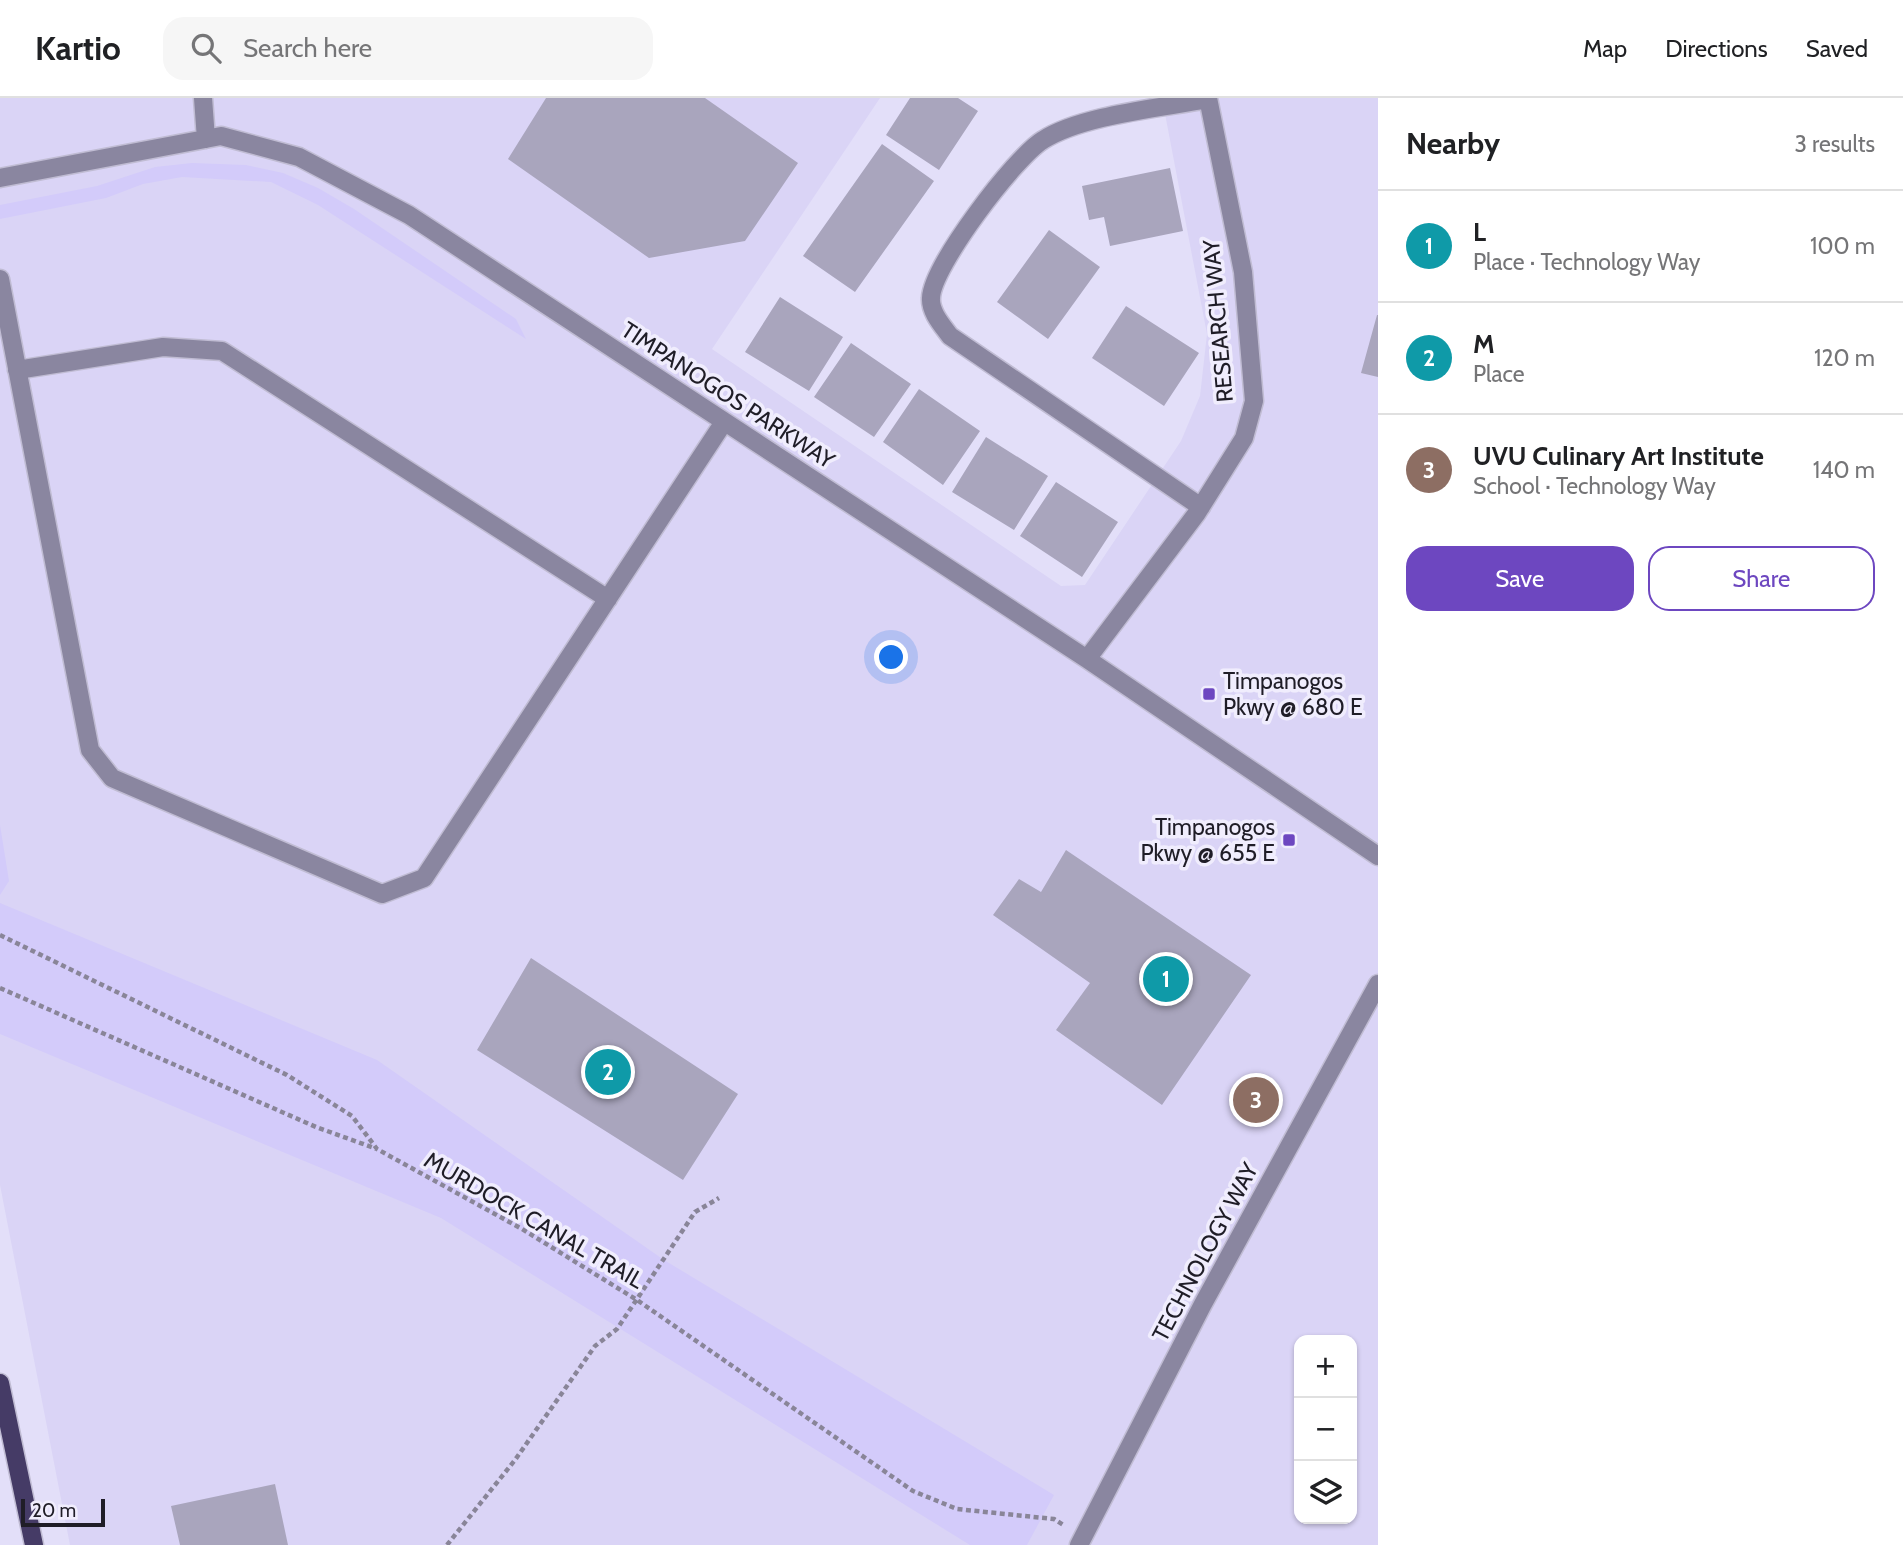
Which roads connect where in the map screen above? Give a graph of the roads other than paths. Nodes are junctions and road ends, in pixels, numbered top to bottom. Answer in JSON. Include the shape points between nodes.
{"nodes":[{"id":1,"x":203,"y":98,"type":"edge"},
{"id":2,"x":1208,"y":99,"type":"edge"},
{"id":3,"x":205,"y":139,"type":"junction"},
{"id":4,"x":0,"y":178,"type":"edge"},
{"id":5,"x":0,"y":279,"type":"edge"},
{"id":6,"x":17,"y":370,"type":"junction"},
{"id":7,"x":724,"y":422,"type":"junction"},
{"id":8,"x":1201,"y":507,"type":"junction"},
{"id":9,"x":608,"y":599,"type":"junction"},
{"id":10,"x":1087,"y":659,"type":"junction"},
{"id":11,"x":1378,"y":856,"type":"edge"},
{"id":12,"x":1378,"y":984,"type":"edge"},
{"id":13,"x":0,"y":1383,"type":"edge"},
{"id":14,"x":34,"y":1545,"type":"edge"},
{"id":15,"x":1079,"y":1545,"type":"edge"}],
"edges":[{"from":1,"to":3,"type":"street"},
{"from":2,"to":8,"type":"street","name":"RESEARCH WAY","via":[[1243,272],[1254,401],[1244,438]]},
{"from":2,"to":8,"type":"street","via":[[1090,122],[1044,139],[997,186],[941,269],[931,299],[950,336]]},
{"from":3,"to":4,"type":"street","name":"TIMPANOGOS PARKWAY"},
{"from":3,"to":7,"type":"street","name":"TIMPANOGOS PARKWAY","via":[[221,135],[299,157],[409,215]]},
{"from":5,"to":6,"type":"street"},
{"from":6,"to":9,"type":"street","via":[[163,347],[222,351]]},
{"from":6,"to":9,"type":"street","via":[[90,750],[113,778],[382,894],[424,878]]},
{"from":7,"to":9,"type":"street"},
{"from":7,"to":10,"type":"street","name":"TIMPANOGOS PARKWAY"},
{"from":8,"to":10,"type":"street","name":"RESEARCH WAY"},
{"from":10,"to":11,"type":"street","name":"TIMPANOGOS PARKWAY"},
{"from":12,"to":15,"type":"street","name":"TECHNOLOGY WAY","via":[[1203,1304]]},
{"from":13,"to":14,"type":"main road"}]}
